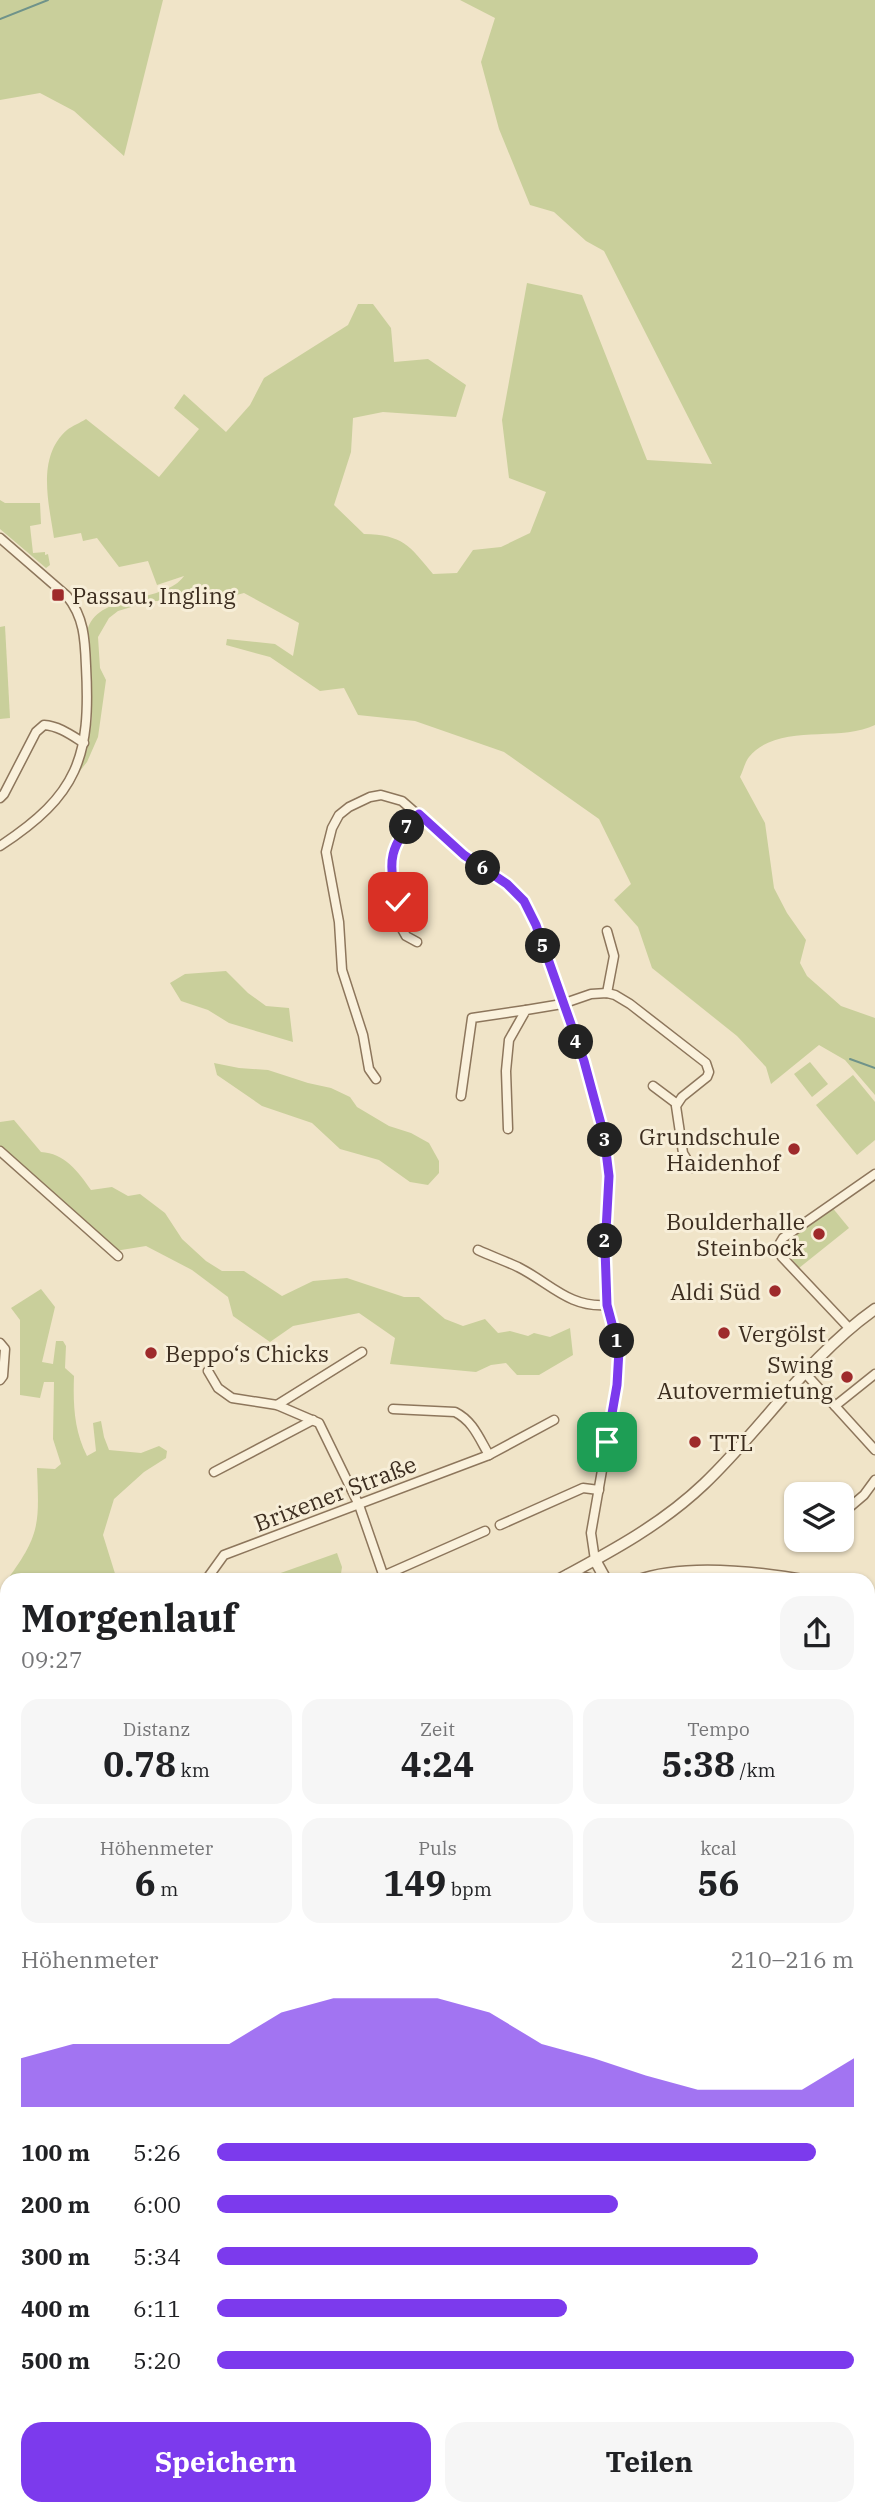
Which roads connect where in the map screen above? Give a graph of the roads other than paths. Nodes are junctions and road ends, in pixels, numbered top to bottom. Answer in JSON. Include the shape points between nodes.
{"nodes":[{"id":1,"x":0,"y":538,"type":"edge"},
{"id":2,"x":84,"y":743,"type":"junction"},
{"id":3,"x":0,"y":797,"type":"edge"},
{"id":4,"x":419,"y":814,"type":"junction"},
{"id":5,"x":0,"y":846,"type":"edge"},
{"id":6,"x":607,"y":931,"type":"dead end"},
{"id":7,"x":417,"y":942,"type":"dead end"},
{"id":8,"x":607,"y":993,"type":"junction"},
{"id":9,"x":562,"y":1004,"type":"junction"},
{"id":10,"x":526,"y":1010,"type":"junction"},
{"id":11,"x":376,"y":1079,"type":"dead end"},
{"id":12,"x":653,"y":1086,"type":"dead end"},
{"id":13,"x":461,"y":1096,"type":"dead end"},
{"id":14,"x":677,"y":1104,"type":"junction"},
{"id":15,"x":508,"y":1129,"type":"dead end"},
{"id":16,"x":0,"y":1152,"type":"edge"},
{"id":17,"x":692,"y":1168,"type":"dead end"},
{"id":18,"x":875,"y":1174,"type":"edge"},
{"id":19,"x":478,"y":1250,"type":"dead end"},
{"id":20,"x":118,"y":1256,"type":"dead end"},
{"id":21,"x":607,"y":1305,"type":"junction"},
{"id":22,"x":875,"y":1309,"type":"edge"},
{"id":23,"x":850,"y":1329,"type":"junction"},
{"id":24,"x":0,"y":1343,"type":"edge"},
{"id":25,"x":362,"y":1352,"type":"dead end"},
{"id":26,"x":208,"y":1371,"type":"dead end"},
{"id":27,"x":805,"y":1373,"type":"junction"},
{"id":28,"x":875,"y":1374,"type":"edge"},
{"id":29,"x":0,"y":1380,"type":"edge"},
{"id":30,"x":277,"y":1405,"type":"junction"},
{"id":31,"x":835,"y":1406,"type":"junction"},
{"id":32,"x":393,"y":1409,"type":"dead end"},
{"id":33,"x":313,"y":1420,"type":"junction"},
{"id":34,"x":554,"y":1420,"type":"dead end"},
{"id":35,"x":875,"y":1450,"type":"edge"},
{"id":36,"x":489,"y":1455,"type":"junction"},
{"id":37,"x":215,"y":1472,"type":"dead end"},
{"id":38,"x":875,"y":1480,"type":"edge"},
{"id":39,"x":599,"y":1490,"type":"junction"},
{"id":40,"x":359,"y":1504,"type":"junction"},
{"id":41,"x":854,"y":1504,"type":"edge"},
{"id":42,"x":500,"y":1525,"type":"dead end"},
{"id":43,"x":485,"y":1531,"type":"dead end"},
{"id":44,"x":595,"y":1560,"type":"junction"},
{"id":45,"x":211,"y":1573,"type":"edge"},
{"id":46,"x":382,"y":1573,"type":"edge"},
{"id":47,"x":395,"y":1573,"type":"edge"},
{"id":48,"x":572,"y":1573,"type":"edge"},
{"id":49,"x":602,"y":1573,"type":"edge"},
{"id":50,"x":665,"y":1573,"type":"edge"},
{"id":51,"x":725,"y":1573,"type":"edge"}],
"edges":[{"from":1,"to":2,"type":"street","via":[[67,596],[83,622],[88,699]]},
{"from":2,"to":3,"type":"street","via":[[64,730],[44,725]]},
{"from":2,"to":5,"type":"street","via":[[71,777],[50,808]]},
{"from":4,"to":7,"type":"street","via":[[398,840],[390,868],[401,928]]},
{"from":4,"to":9,"type":"street","via":[[524,901]]},
{"from":4,"to":11,"type":"street","via":[[391,797],[370,797],[340,815],[326,852],[342,970],[369,1069]]},
{"from":6,"to":8,"type":"street","via":[[614,956]]},
{"from":8,"to":9,"type":"street"},
{"from":8,"to":14,"type":"street","via":[[630,1004],[705,1063],[707,1077]]},
{"from":9,"to":10,"type":"street"},
{"from":9,"to":21,"type":"street","via":[[584,1061],[604,1135],[609,1176]]},
{"from":10,"to":13,"type":"street","via":[[472,1018]]},
{"from":10,"to":15,"type":"street","via":[[509,1040]]},
{"from":12,"to":14,"type":"street"},
{"from":14,"to":17,"type":"street","via":[[683,1153]]},
{"from":16,"to":20,"type":"street"},
{"from":18,"to":23,"type":"street","via":[[783,1238],[777,1248]]},
{"from":19,"to":21,"type":"street","via":[[519,1268],[565,1297],[593,1306]]},
{"from":21,"to":39,"type":"street","via":[[619,1350]]},
{"from":22,"to":23,"type":"street"},
{"from":23,"to":27,"type":"street"},
{"from":24,"to":29,"type":"street","via":[[5,1349]]},
{"from":25,"to":30,"type":"street"},
{"from":26,"to":30,"type":"street","via":[[218,1388],[232,1398]]},
{"from":27,"to":31,"type":"street"},
{"from":27,"to":44,"type":"street","via":[[683,1503]]},
{"from":28,"to":31,"type":"street"},
{"from":30,"to":33,"type":"street"},
{"from":31,"to":35,"type":"street"},
{"from":32,"to":36,"type":"street","via":[[455,1412],[472,1424]]},
{"from":33,"to":37,"type":"street"},
{"from":33,"to":40,"type":"street","via":[[319,1423]]},
{"from":34,"to":36,"type":"street","name":"Brixener Straße"},
{"from":36,"to":40,"type":"street","name":"Brixener Straße"},
{"from":38,"to":41,"type":"street"},
{"from":39,"to":42,"type":"street","via":[[583,1488]]},
{"from":39,"to":44,"type":"street","via":[[591,1533]]},
{"from":40,"to":45,"type":"street","name":"Brixener Straße","via":[[224,1555]]},
{"from":40,"to":46,"type":"street"},
{"from":43,"to":47,"type":"street"},
{"from":44,"to":48,"type":"street"},
{"from":44,"to":49,"type":"street"},
{"from":50,"to":51,"type":"street"}]}
